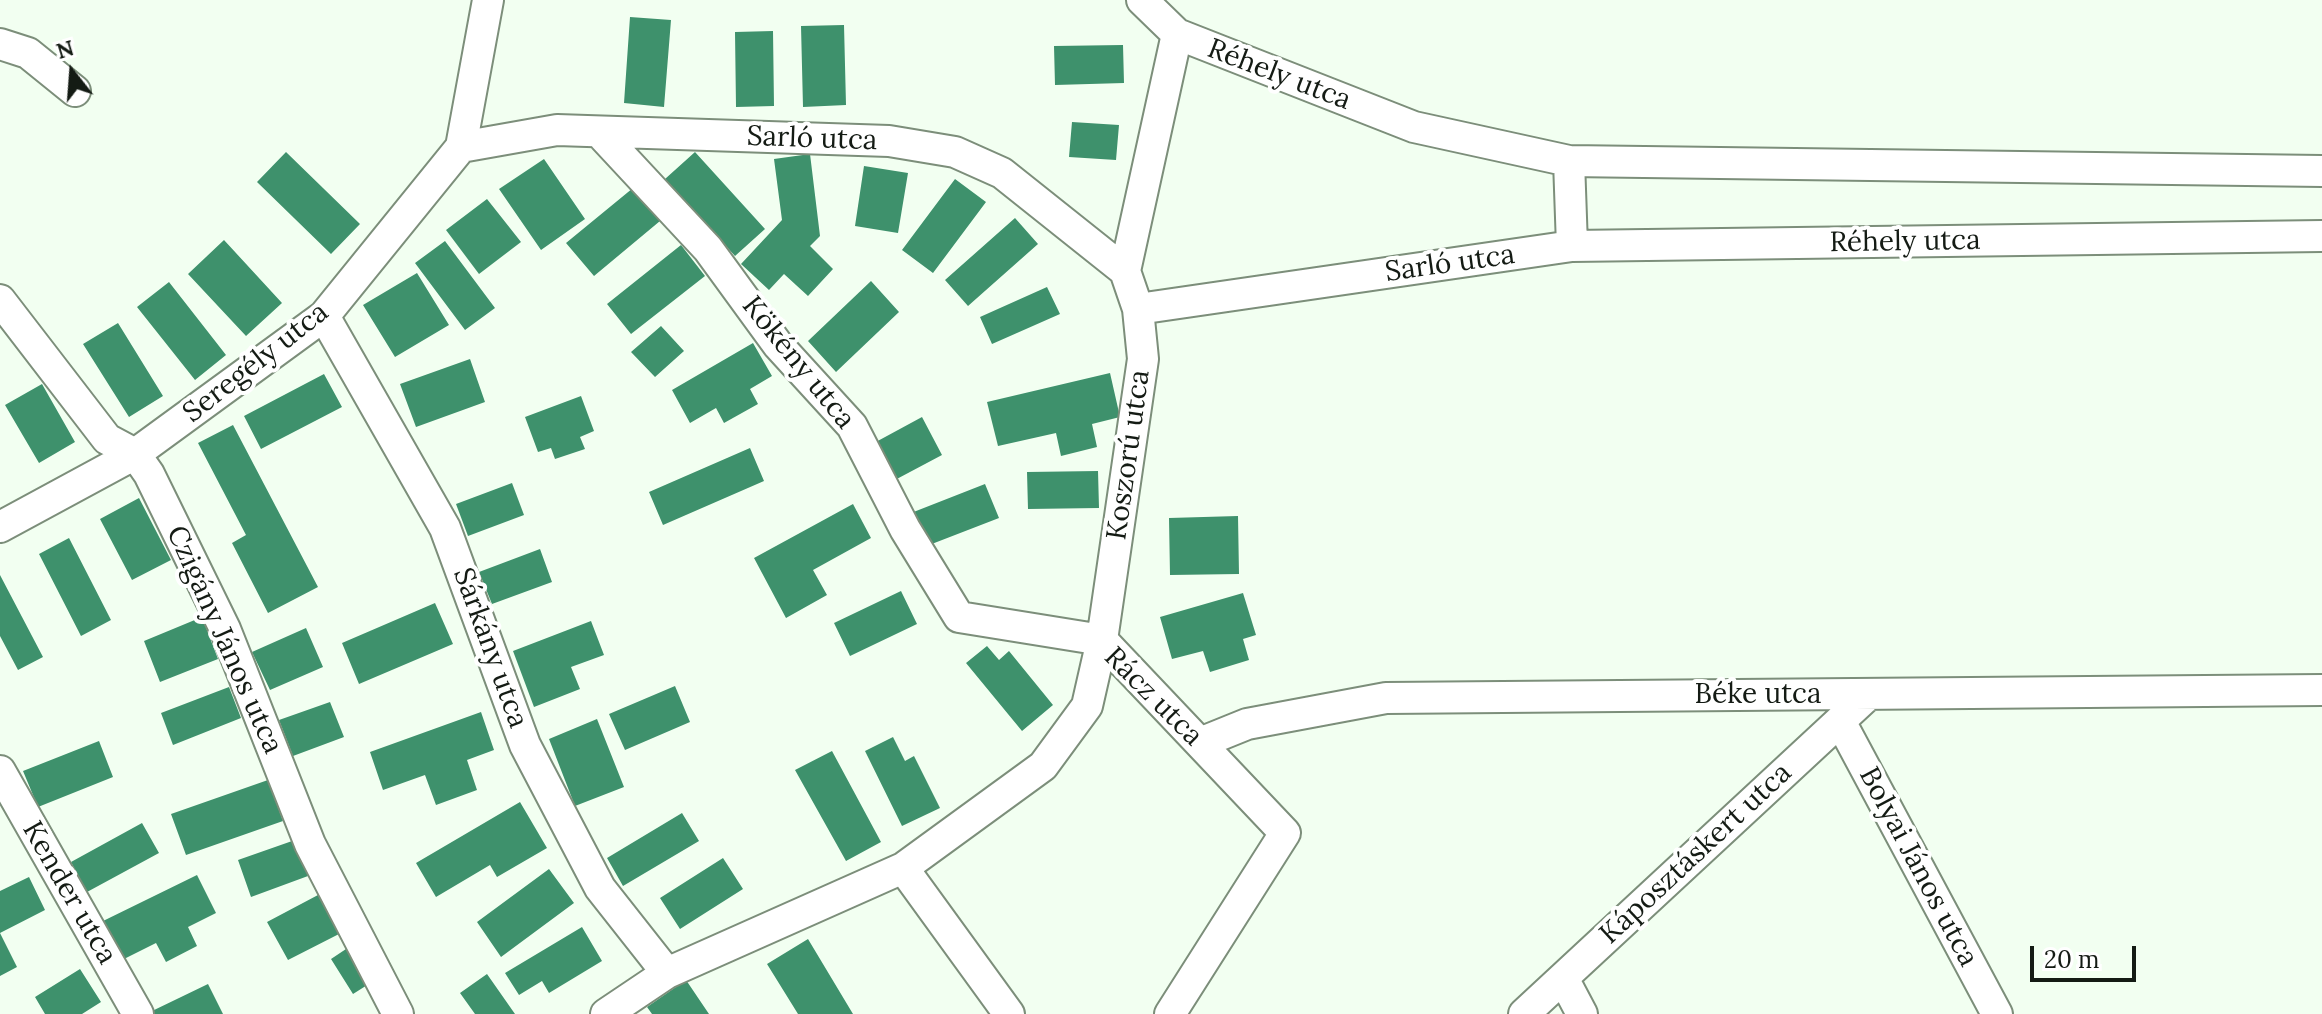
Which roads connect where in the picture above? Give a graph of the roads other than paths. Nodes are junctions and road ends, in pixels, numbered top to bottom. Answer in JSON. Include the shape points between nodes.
{"nodes":[{"id":1,"x":488,"y":0,"type":"edge"},
{"id":2,"x":1142,"y":0,"type":"edge"},
{"id":3,"x":1177,"y":34,"type":"junction"},
{"id":4,"x":0,"y":44,"type":"edge"},
{"id":5,"x":75,"y":91,"type":"dead end"},
{"id":6,"x":600,"y":133,"type":"junction"},
{"id":7,"x":461,"y":147,"type":"junction"},
{"id":8,"x":1569,"y":161,"type":"junction"},
{"id":9,"x":2322,"y":171,"type":"edge"},
{"id":10,"x":2322,"y":236,"type":"edge"},
{"id":11,"x":1572,"y":246,"type":"junction"},
{"id":12,"x":1125,"y":271,"type":"junction"},
{"id":13,"x":0,"y":300,"type":"edge"},
{"id":14,"x":1138,"y":309,"type":"junction"},
{"id":15,"x":324,"y":316,"type":"junction"},
{"id":16,"x":135,"y":454,"type":"junction"},
{"id":17,"x":0,"y":527,"type":"edge"},
{"id":18,"x":1102,"y":640,"type":"junction"},
{"id":19,"x":2322,"y":690,"type":"edge"},
{"id":20,"x":1869,"y":694,"type":"junction"},
{"id":21,"x":1840,"y":721,"type":"junction"},
{"id":22,"x":1200,"y":743,"type":"junction"},
{"id":23,"x":0,"y":771,"type":"edge"},
{"id":24,"x":903,"y":868,"type":"junction"},
{"id":25,"x":667,"y":973,"type":"junction"},
{"id":26,"x":1563,"y":978,"type":"junction"},
{"id":27,"x":138,"y":1014,"type":"edge"},
{"id":28,"x":398,"y":1014,"type":"edge"},
{"id":29,"x":606,"y":1014,"type":"edge"},
{"id":30,"x":1009,"y":1014,"type":"edge"},
{"id":31,"x":1170,"y":1014,"type":"edge"},
{"id":32,"x":1524,"y":1014,"type":"edge"},
{"id":33,"x":1582,"y":1014,"type":"edge"},
{"id":34,"x":1997,"y":1014,"type":"edge"}],
"edges":[{"from":1,"to":7,"type":"street","name":"Seregély utca"},
{"from":2,"to":3,"type":"street","name":"Réhely utca"},
{"from":3,"to":8,"type":"street","name":"Réhely utca","via":[[1414,127]]},
{"from":3,"to":12,"type":"street"},
{"from":4,"to":5,"type":"street","via":[[28,53]]},
{"from":6,"to":7,"type":"street","name":"Sarló utca","via":[[557,130]]},
{"from":6,"to":12,"type":"street","name":"Sarló utca","via":[[889,141],[955,152],[1002,173]]},
{"from":6,"to":18,"type":"street","name":"Kökény utca","via":[[708,249],[778,345],[852,426],[905,529],[959,617]]},
{"from":7,"to":15,"type":"street","name":"Seregély utca"},
{"from":8,"to":9,"type":"street","name":"Réhely utca"},
{"from":8,"to":11,"type":"street"},
{"from":10,"to":11,"type":"street","name":"Réhely utca"},
{"from":11,"to":14,"type":"street","name":"Sarló utca"},
{"from":12,"to":14,"type":"street","name":"Koszorú utca"},
{"from":13,"to":16,"type":"street","name":"Czigány János utca","via":[[107,439]]},
{"from":14,"to":18,"type":"street","name":"Koszorú utca","via":[[1143,359]]},
{"from":15,"to":16,"type":"street","name":"Seregély utca"},
{"from":15,"to":25,"type":"street","name":"Sárkány utca","via":[[445,528],[525,745],[600,888]]},
{"from":16,"to":17,"type":"street","name":"Seregély utca"},
{"from":16,"to":28,"type":"street","name":"Czigány János utca","via":[[225,629],[310,844]]},
{"from":18,"to":22,"type":"street","name":"Rácz utca"},
{"from":18,"to":24,"type":"street","name":"Rácz utca","via":[[1087,706],[1043,766]]},
{"from":19,"to":20,"type":"street","name":"Béke utca"},
{"from":20,"to":21,"type":"street","name":"Káposztáskert utca"},
{"from":20,"to":22,"type":"street","name":"Béke utca","via":[[1386,698],[1247,724]]},
{"from":21,"to":26,"type":"street","name":"Káposztáskert utca"},
{"from":21,"to":34,"type":"street","name":"Bolyai János utca"},
{"from":22,"to":31,"type":"street","name":"Rácz utca","via":[[1285,833]]},
{"from":23,"to":27,"type":"street","name":"Kender utca"},
{"from":24,"to":25,"type":"street","name":"Rácz utca"},
{"from":24,"to":30,"type":"street"},
{"from":25,"to":29,"type":"street","name":"Rácz utca"},
{"from":26,"to":32,"type":"street","name":"Káposztáskert utca"},
{"from":26,"to":33,"type":"street"}]}
